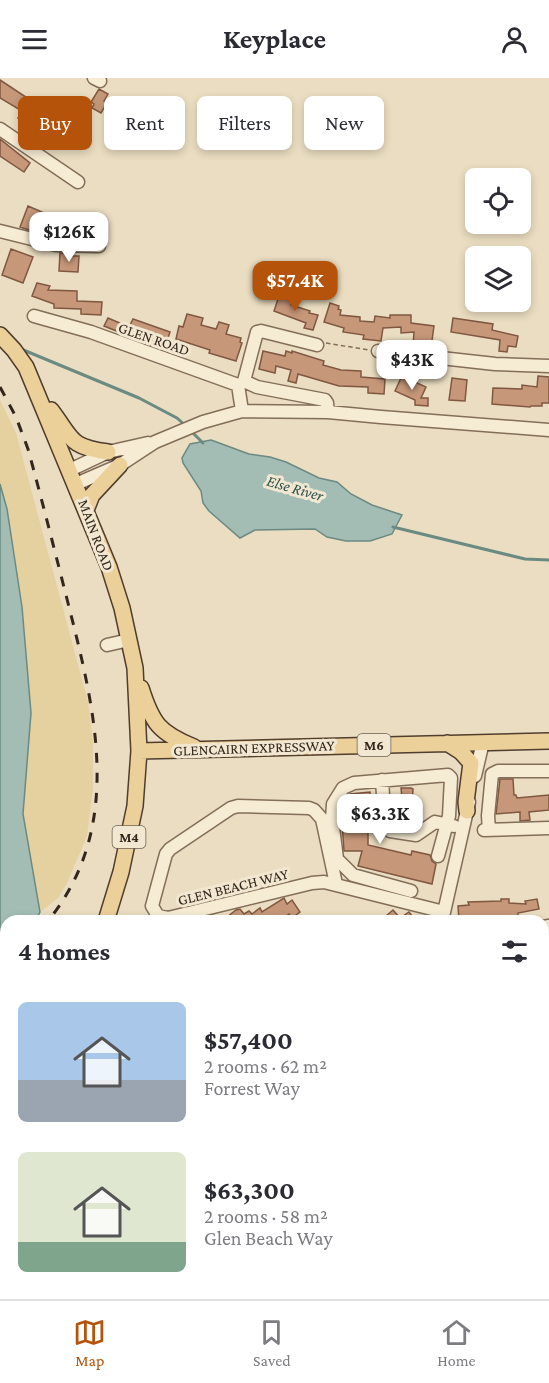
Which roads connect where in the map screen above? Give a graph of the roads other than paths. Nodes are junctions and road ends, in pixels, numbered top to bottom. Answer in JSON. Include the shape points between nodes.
{"nodes":[{"id":1,"x":0,"y":129,"type":"edge"},
{"id":2,"x":78,"y":182,"type":"dead end"},
{"id":3,"x":0,"y":231,"type":"edge"},
{"id":4,"x":99,"y":246,"type":"dead end"},
{"id":5,"x":34,"y":316,"type":"dead end"},
{"id":6,"x":0,"y":336,"type":"edge"},
{"id":7,"x":323,"y":344,"type":"road end"},
{"id":8,"x":378,"y":351,"type":"road end"},
{"id":9,"x":549,"y":366,"type":"edge"},
{"id":10,"x":241,"y":383,"type":"junction"},
{"id":11,"x":34,"y":386,"type":"junction"},
{"id":12,"x":242,"y":411,"type":"junction"},
{"id":13,"x":328,"y":412,"type":"junction"},
{"id":14,"x":549,"y":430,"type":"edge"},
{"id":15,"x":155,"y":442,"type":"junction"},
{"id":16,"x":108,"y":452,"type":"junction"},
{"id":17,"x":120,"y":465,"type":"junction"},
{"id":18,"x":73,"y":477,"type":"junction"},
{"id":19,"x":86,"y":510,"type":"junction"},
{"id":20,"x":129,"y":640,"type":"junction"},
{"id":21,"x":107,"y":645,"type":"dead end"},
{"id":22,"x":135,"y":668,"type":"junction"},
{"id":23,"x":549,"y":741,"type":"edge"},
{"id":24,"x":483,"y":742,"type":"junction"},
{"id":25,"x":447,"y":743,"type":"junction"},
{"id":26,"x":200,"y":749,"type":"junction"},
{"id":27,"x":139,"y":752,"type":"junction"},
{"id":28,"x":549,"y":771,"type":"edge"},
{"id":29,"x":382,"y":780,"type":"junction"},
{"id":30,"x":332,"y":808,"type":"junction"},
{"id":31,"x":467,"y":811,"type":"junction"},
{"id":32,"x":320,"y":816,"type":"junction"},
{"id":33,"x":447,"y":824,"type":"junction"},
{"id":34,"x":462,"y":827,"type":"junction"},
{"id":35,"x":549,"y":828,"type":"edge"},
{"id":36,"x":438,"y":856,"type":"dead end"},
{"id":37,"x":336,"y":884,"type":"junction"},
{"id":38,"x":411,"y":891,"type":"dead end"},
{"id":39,"x":108,"y":915,"type":"edge"},
{"id":40,"x":157,"y":915,"type":"edge"},
{"id":41,"x":180,"y":915,"type":"edge"},
{"id":42,"x":440,"y":915,"type":"edge"},
{"id":43,"x":443,"y":915,"type":"edge"}],
"edges":[{"from":1,"to":2,"type":"street"},
{"from":3,"to":4,"type":"street","via":[[56,245]]},
{"from":5,"to":10,"type":"street","name":"GLEN ROAD"},
{"from":6,"to":11,"type":"main road","name":"MAIN ROAD","number":"M4","via":[[26,367]]},
{"from":7,"to":10,"type":"street","via":[[261,331],[256,334]]},
{"from":8,"to":9,"type":"street"},
{"from":10,"to":12,"type":"street"},
{"from":10,"to":13,"type":"street","name":"GLEN ROAD","via":[[325,400]]},
{"from":11,"to":16,"type":"main road","via":[[75,442],[82,448]]},
{"from":11,"to":18,"type":"main road","name":"MAIN ROAD","number":"M4"},
{"from":12,"to":13,"type":"street"},
{"from":12,"to":15,"type":"street"},
{"from":13,"to":14,"type":"street"},
{"from":15,"to":16,"type":"street"},
{"from":15,"to":17,"type":"street"},
{"from":16,"to":18,"type":"street"},
{"from":17,"to":18,"type":"street"},
{"from":17,"to":19,"type":"main road","via":[[92,495]]},
{"from":18,"to":19,"type":"main road","name":"MAIN ROAD","number":"M4"},
{"from":19,"to":20,"type":"main road","name":"MAIN ROAD","number":"M4","via":[[109,567]]},
{"from":20,"to":21,"type":"street"},
{"from":20,"to":22,"type":"main road","name":"MAIN ROAD","number":"M4"},
{"from":22,"to":26,"type":"main road","via":[[157,726]]},
{"from":22,"to":27,"type":"main road","name":"MAIN ROAD","number":"M4"},
{"from":23,"to":24,"type":"main road","name":"GLENCAIRN EXPRESSWAY","number":"M6"},
{"from":24,"to":25,"type":"main road","name":"GLENCAIRN EXPRESSWAY","number":"M6"},
{"from":24,"to":31,"type":"street"},
{"from":25,"to":26,"type":"main road","name":"GLENCAIRN EXPRESSWAY","number":"M6"},
{"from":25,"to":31,"type":"main road","via":[[471,763]]},
{"from":26,"to":27,"type":"main road","name":"GLENCAIRN EXPRESSWAY","number":"M6"},
{"from":27,"to":39,"type":"main road","number":"M4","via":[[128,844]]},
{"from":28,"to":35,"type":"street","via":[[492,774],[486,830]]},
{"from":29,"to":30,"type":"street","via":[[348,785]]},
{"from":29,"to":33,"type":"street","via":[[385,825],[390,831],[412,835],[435,822]]},
{"from":29,"to":33,"type":"street","via":[[448,775],[451,778]]},
{"from":30,"to":32,"type":"street"},
{"from":30,"to":38,"type":"street","via":[[335,849],[342,866],[359,878]]},
{"from":31,"to":34,"type":"street"},
{"from":32,"to":37,"type":"street"},
{"from":32,"to":40,"type":"street","name":"GLEN BEACH WAY","via":[[309,808],[231,808],[166,854],[152,906]]},
{"from":33,"to":34,"type":"street"},
{"from":33,"to":36,"type":"street"},
{"from":34,"to":43,"type":"street"},
{"from":37,"to":41,"type":"street","name":"GLEN BEACH WAY","via":[[312,883]]},
{"from":37,"to":42,"type":"street","name":"GLEN BEACH WAY"}]}
